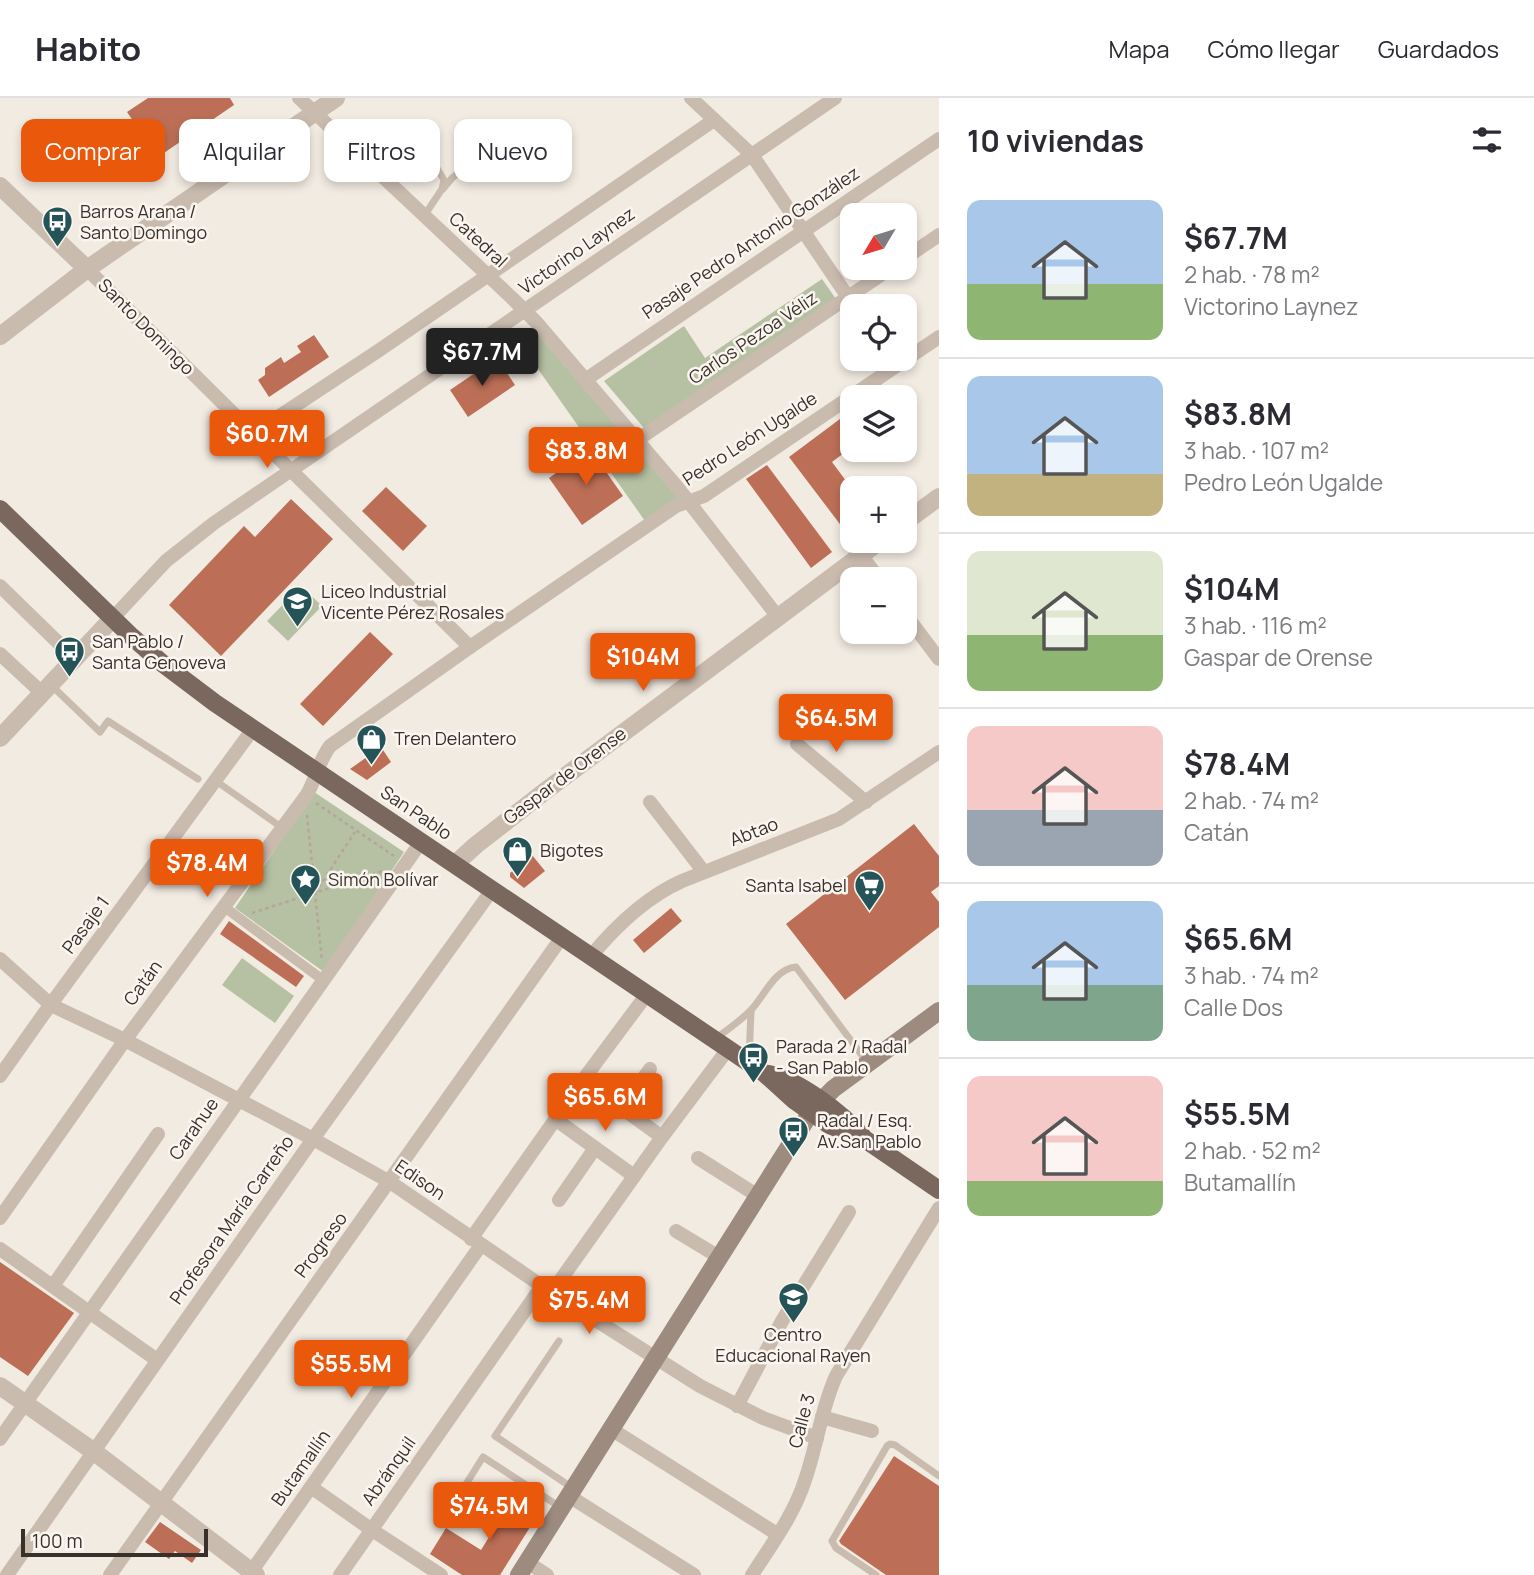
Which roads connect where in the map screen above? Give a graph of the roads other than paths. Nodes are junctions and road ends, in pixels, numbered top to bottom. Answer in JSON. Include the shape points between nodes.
{"nodes":[{"id":1,"x":299,"y":98,"type":"edge"},
{"id":2,"x":336,"y":98,"type":"edge"},
{"id":3,"x":691,"y":98,"type":"edge"},
{"id":4,"x":835,"y":98,"type":"edge"},
{"id":5,"x":315,"y":112,"type":"junction"},
{"id":6,"x":714,"y":120,"type":"junction"},
{"id":7,"x":939,"y":139,"type":"edge"},
{"id":8,"x":752,"y":155,"type":"junction"},
{"id":9,"x":440,"y":173,"type":"edge"},
{"id":10,"x":454,"y":176,"type":"edge"},
{"id":11,"x":0,"y":186,"type":"edge"},
{"id":12,"x":442,"y":189,"type":"junction"},
{"id":13,"x":424,"y":216,"type":"junction"},
{"id":14,"x":803,"y":231,"type":"junction"},
{"id":15,"x":939,"y":235,"type":"edge"},
{"id":16,"x":917,"y":250,"type":"edge"},
{"id":17,"x":87,"y":269,"type":"junction"},
{"id":18,"x":487,"y":275,"type":"junction"},
{"id":19,"x":877,"y":280,"type":"edge"},
{"id":20,"x":846,"y":294,"type":"edge"},
{"id":21,"x":860,"y":294,"type":"edge"},
{"id":22,"x":840,"y":309,"type":"edge"},
{"id":23,"x":525,"y":311,"type":"junction"},
{"id":24,"x":0,"y":336,"type":"edge"},
{"id":25,"x":939,"y":337,"type":"edge"},
{"id":26,"x":917,"y":349,"type":"edge"},
{"id":27,"x":881,"y":371,"type":"edge"},
{"id":28,"x":585,"y":380,"type":"junction"},
{"id":29,"x":254,"y":433,"type":"junction"},
{"id":30,"x":637,"y":440,"type":"junction"},
{"id":31,"x":291,"y":470,"type":"junction"},
{"id":32,"x":939,"y":497,"type":"edge"},
{"id":33,"x":690,"y":502,"type":"junction"},
{"id":34,"x":0,"y":509,"type":"edge"},
{"id":35,"x":917,"y":513,"type":"edge"},
{"id":36,"x":864,"y":553,"type":"edge"},
{"id":37,"x":861,"y":555,"type":"junction"},
{"id":38,"x":870,"y":567,"type":"edge"},
{"id":39,"x":0,"y":586,"type":"edge"},
{"id":40,"x":778,"y":617,"type":"junction"},
{"id":41,"x":112,"y":619,"type":"junction"},
{"id":42,"x":917,"y":630,"type":"edge"},
{"id":43,"x":470,"y":647,"type":"junction"},
{"id":44,"x":0,"y":654,"type":"edge"},
{"id":45,"x":74,"y":658,"type":"junction"},
{"id":46,"x":939,"y":659,"type":"edge"},
{"id":47,"x":46,"y":689,"type":"junction"},
{"id":48,"x":253,"y":729,"type":"junction"},
{"id":49,"x":0,"y":738,"type":"edge"},
{"id":50,"x":797,"y":744,"type":"dead end"},
{"id":51,"x":939,"y":752,"type":"edge"},
{"id":52,"x":316,"y":772,"type":"junction"},
{"id":53,"x":198,"y":779,"type":"dead end"},
{"id":54,"x":216,"y":781,"type":"junction"},
{"id":55,"x":650,"y":802,"type":"dead end"},
{"id":56,"x":866,"y":802,"type":"junction"},
{"id":57,"x":281,"y":827,"type":"junction"},
{"id":58,"x":421,"y":842,"type":"junction"},
{"id":59,"x":455,"y":864,"type":"junction"},
{"id":60,"x":704,"y":872,"type":"junction"},
{"id":61,"x":492,"y":890,"type":"junction"},
{"id":62,"x":223,"y":906,"type":"junction"},
{"id":63,"x":562,"y":937,"type":"junction"},
{"id":64,"x":590,"y":956,"type":"junction"},
{"id":65,"x":0,"y":959,"type":"edge"},
{"id":66,"x":323,"y":980,"type":"junction"},
{"id":67,"x":648,"y":994,"type":"junction"},
{"id":68,"x":51,"y":1005,"type":"junction"},
{"id":69,"x":751,"y":1011,"type":"junction"},
{"id":70,"x":939,"y":1011,"type":"edge"},
{"id":71,"x":125,"y":1040,"type":"junction"},
{"id":72,"x":721,"y":1044,"type":"junction"},
{"id":73,"x":868,"y":1063,"type":"junction"},
{"id":74,"x":756,"y":1068,"type":"junction"},
{"id":75,"x":650,"y":1069,"type":"dead end"},
{"id":76,"x":0,"y":1076,"type":"edge"},
{"id":77,"x":583,"y":1080,"type":"junction"},
{"id":78,"x":238,"y":1100,"type":"junction"},
{"id":79,"x":816,"y":1107,"type":"junction"},
{"id":80,"x":622,"y":1108,"type":"junction"},
{"id":81,"x":555,"y":1119,"type":"junction"},
{"id":82,"x":158,"y":1134,"type":"dead end"},
{"id":83,"x":662,"y":1137,"type":"junction"},
{"id":84,"x":313,"y":1139,"type":"junction"},
{"id":85,"x":595,"y":1148,"type":"junction"},
{"id":86,"x":698,"y":1158,"type":"dead end"},
{"id":87,"x":634,"y":1176,"type":"junction"},
{"id":88,"x":390,"y":1182,"type":"junction"},
{"id":89,"x":939,"y":1190,"type":"edge"},
{"id":90,"x":758,"y":1196,"type":"junction"},
{"id":91,"x":559,"y":1200,"type":"dead end"},
{"id":92,"x":939,"y":1208,"type":"edge"},
{"id":93,"x":849,"y":1212,"type":"dead end"},
{"id":94,"x":0,"y":1218,"type":"edge"},
{"id":95,"x":676,"y":1231,"type":"dead end"},
{"id":96,"x":476,"y":1242,"type":"junction"},
{"id":97,"x":0,"y":1249,"type":"edge"},
{"id":98,"x":719,"y":1257,"type":"junction"},
{"id":99,"x":53,"y":1286,"type":"junction"},
{"id":100,"x":547,"y":1289,"type":"junction"},
{"id":101,"x":89,"y":1312,"type":"junction"},
{"id":102,"x":559,"y":1341,"type":"dead end"},
{"id":103,"x":656,"y":1358,"type":"junction"},
{"id":104,"x":157,"y":1360,"type":"junction"},
{"id":105,"x":0,"y":1385,"type":"edge"},
{"id":106,"x":25,"y":1403,"type":"junction"},
{"id":107,"x":737,"y":1406,"type":"junction"},
{"id":108,"x":822,"y":1417,"type":"junction"},
{"id":109,"x":611,"y":1429,"type":"junction"},
{"id":110,"x":872,"y":1431,"type":"dead end"},
{"id":111,"x":817,"y":1438,"type":"junction"},
{"id":112,"x":0,"y":1439,"type":"edge"},
{"id":113,"x":93,"y":1451,"type":"junction"},
{"id":114,"x":939,"y":1476,"type":"edge"},
{"id":115,"x":311,"y":1487,"type":"junction"},
{"id":116,"x":568,"y":1498,"type":"junction"},
{"id":117,"x":161,"y":1503,"type":"junction"},
{"id":118,"x":450,"y":1508,"type":"junction"},
{"id":119,"x":441,"y":1524,"type":"dead end"},
{"id":120,"x":475,"y":1524,"type":"dead end"},
{"id":121,"x":372,"y":1530,"type":"junction"},
{"id":122,"x":777,"y":1534,"type":"junction"},
{"id":123,"x":523,"y":1569,"type":"edge"},
{"id":124,"x":252,"y":1574,"type":"edge"},
{"id":125,"x":7,"y":1575,"type":"edge"},
{"id":126,"x":110,"y":1575,"type":"edge"},
{"id":127,"x":340,"y":1575,"type":"edge"},
{"id":128,"x":441,"y":1575,"type":"edge"},
{"id":129,"x":547,"y":1575,"type":"edge"},
{"id":130,"x":694,"y":1575,"type":"edge"},
{"id":131,"x":752,"y":1575,"type":"edge"},
{"id":132,"x":876,"y":1575,"type":"edge"}],
"edges":[{"from":1,"to":5,"type":"street","name":"Catedral"},
{"from":2,"to":5,"type":"street"},
{"from":3,"to":6,"type":"street"},
{"from":4,"to":8,"type":"street","name":"Victorino Laynez"},
{"from":5,"to":13,"type":"street","name":"Catedral"},
{"from":5,"to":17,"type":"street"},
{"from":6,"to":8,"type":"street"},
{"from":6,"to":18,"type":"street"},
{"from":7,"to":14,"type":"street","name":"Pasaje Pedro Antonio González"},
{"from":8,"to":14,"type":"street"},
{"from":8,"to":23,"type":"street","name":"Victorino Laynez"},
{"from":9,"to":12,"type":"lane"},
{"from":10,"to":12,"type":"lane"},
{"from":11,"to":17,"type":"street","name":"Santo Domingo"},
{"from":12,"to":13,"type":"lane"},
{"from":13,"to":18,"type":"street","name":"Catedral"},
{"from":14,"to":20,"type":"street"},
{"from":14,"to":28,"type":"street","name":"Pasaje Pedro Antonio González"},
{"from":15,"to":16,"type":"street"},
{"from":17,"to":24,"type":"street"},
{"from":17,"to":29,"type":"street","name":"Santo Domingo"},
{"from":18,"to":23,"type":"street","name":"Catedral"},
{"from":18,"to":29,"type":"street"},
{"from":19,"to":21,"type":"street","name":"Carlos Pezoa Véliz"},
{"from":22,"to":30,"type":"street","name":"Carlos Pezoa Véliz"},
{"from":23,"to":28,"type":"street","name":"Catedral"},
{"from":23,"to":31,"type":"street","name":"Victorino Laynez"},
{"from":25,"to":26,"type":"street","name":"Pedro León Ugalde"},
{"from":27,"to":33,"type":"street","name":"Pedro León Ugalde"},
{"from":28,"to":30,"type":"street","name":"Catedral"},
{"from":29,"to":31,"type":"street","name":"Santo Domingo"},
{"from":30,"to":33,"type":"street","name":"Catedral"},
{"from":31,"to":41,"type":"street","name":"Victorino Laynez","via":[[180,549]]},
{"from":31,"to":43,"type":"street","name":"Santo Domingo"},
{"from":32,"to":35,"type":"street"},
{"from":33,"to":40,"type":"street","name":"Catedral"},
{"from":33,"to":43,"type":"street","name":"Pedro León Ugalde","via":[[676,506]]},
{"from":34,"to":41,"type":"main road","name":"San Pablo"},
{"from":36,"to":37,"type":"street","name":"Gaspar de Orense"},
{"from":37,"to":38,"type":"street"},
{"from":37,"to":40,"type":"street","name":"Gaspar de Orense"},
{"from":39,"to":45,"type":"street"},
{"from":40,"to":59,"type":"street","name":"Gaspar de Orense"},
{"from":41,"to":45,"type":"street"},
{"from":41,"to":48,"type":"main road","name":"San Pablo","via":[[162,663]]},
{"from":42,"to":46,"type":"street"},
{"from":43,"to":52,"type":"street","name":"Pedro León Ugalde","via":[[330,746]]},
{"from":44,"to":47,"type":"street"},
{"from":45,"to":47,"type":"street"},
{"from":47,"to":49,"type":"street"},
{"from":47,"to":53,"type":"lane","via":[[100,732],[108,720]]},
{"from":48,"to":52,"type":"main road","name":"San Pablo"},
{"from":48,"to":54,"type":"street","name":"Pasaje 1"},
{"from":50,"to":56,"type":"street"},
{"from":51,"to":56,"type":"street","name":"Abtao"},
{"from":52,"to":57,"type":"street","name":"Catán","via":[[306,796]]},
{"from":52,"to":58,"type":"main road","name":"San Pablo"},
{"from":54,"to":57,"type":"lane"},
{"from":54,"to":68,"type":"street","name":"Pasaje 1"},
{"from":55,"to":60,"type":"street"},
{"from":56,"to":60,"type":"street","name":"Abtao","via":[[839,819]]},
{"from":57,"to":62,"type":"street","name":"Catán"},
{"from":58,"to":59,"type":"main road","name":"San Pablo"},
{"from":58,"to":66,"type":"street","name":"Carahue"},
{"from":59,"to":61,"type":"main road","name":"San Pablo"},
{"from":60,"to":64,"type":"street","name":"Abtao","via":[[653,897]]},
{"from":61,"to":63,"type":"main road","name":"San Pablo"},
{"from":61,"to":84,"type":"street","name":"Profesora María Carreño"},
{"from":62,"to":66,"type":"street"},
{"from":62,"to":71,"type":"street","name":"Catán"},
{"from":63,"to":64,"type":"main road","name":"San Pablo"},
{"from":63,"to":88,"type":"street","name":"Progreso"},
{"from":64,"to":67,"type":"main road","name":"San Pablo"},
{"from":65,"to":68,"type":"street","name":"Edison"},
{"from":66,"to":78,"type":"street","name":"Carahue"},
{"from":67,"to":72,"type":"main road","name":"San Pablo"},
{"from":67,"to":77,"type":"street","name":"Butamallín"},
{"from":68,"to":71,"type":"street","name":"Edison"},
{"from":68,"to":76,"type":"street","name":"Pasaje 1"},
{"from":69,"to":72,"type":"lane"},
{"from":69,"to":73,"type":"lane","via":[[779,974],[796,967]]},
{"from":69,"to":74,"type":"lane"},
{"from":70,"to":73,"type":"main road"},
{"from":71,"to":78,"type":"street","name":"Edison"},
{"from":71,"to":94,"type":"street","name":"Catán"},
{"from":72,"to":74,"type":"main road","name":"San Pablo"},
{"from":72,"to":83,"type":"street"},
{"from":73,"to":79,"type":"main road"},
{"from":74,"to":79,"type":"main road","name":"San Pablo","via":[[795,1101]]},
{"from":75,"to":80,"type":"street"},
{"from":77,"to":80,"type":"street"},
{"from":77,"to":81,"type":"street","name":"Butamallín"},
{"from":78,"to":84,"type":"street","name":"Edison"},
{"from":78,"to":101,"type":"street","name":"Carahue"},
{"from":79,"to":89,"type":"main road","name":"San Pablo","via":[[829,1125],[866,1140]]},
{"from":79,"to":90,"type":"main road"},
{"from":80,"to":83,"type":"street"},
{"from":81,"to":85,"type":"street"},
{"from":81,"to":96,"type":"street","name":"Butamallín"},
{"from":82,"to":99,"type":"street"},
{"from":83,"to":87,"type":"street"},
{"from":84,"to":88,"type":"street","name":"Edison"},
{"from":84,"to":104,"type":"street","name":"Profesora María Carreño"},
{"from":85,"to":87,"type":"street"},
{"from":85,"to":91,"type":"street"},
{"from":86,"to":90,"type":"street"},
{"from":87,"to":100,"type":"street"},
{"from":88,"to":96,"type":"street","name":"Edison"},
{"from":88,"to":117,"type":"street","name":"Progreso"},
{"from":90,"to":98,"type":"main road"},
{"from":92,"to":108,"type":"street","name":"Calle 3","via":[[836,1376]]},
{"from":93,"to":107,"type":"street","via":[[782,1321]]},
{"from":95,"to":98,"type":"street"},
{"from":96,"to":100,"type":"street","name":"Edison"},
{"from":96,"to":115,"type":"street","name":"Butamallín"},
{"from":97,"to":99,"type":"street"},
{"from":98,"to":103,"type":"main road"},
{"from":99,"to":101,"type":"street"},
{"from":100,"to":103,"type":"street","name":"Edison"},
{"from":100,"to":121,"type":"street","name":"Abránquil"},
{"from":101,"to":104,"type":"street"},
{"from":101,"to":106,"type":"street","name":"Carahue"},
{"from":102,"to":116,"type":"lane","via":[[495,1436]]},
{"from":103,"to":107,"type":"street","name":"Edison"},
{"from":103,"to":109,"type":"main road"},
{"from":104,"to":113,"type":"street","name":"Profesora María Carreño"},
{"from":105,"to":106,"type":"street"},
{"from":106,"to":112,"type":"street","name":"Carahue"},
{"from":106,"to":113,"type":"street"},
{"from":107,"to":111,"type":"street","name":"Edison"},
{"from":108,"to":110,"type":"street"},
{"from":108,"to":111,"type":"street","name":"Calle 3"},
{"from":109,"to":116,"type":"main road"},
{"from":109,"to":122,"type":"street"},
{"from":111,"to":122,"type":"street","name":"Calle 3","via":[[800,1495]]},
{"from":113,"to":117,"type":"street"},
{"from":113,"to":125,"type":"street","name":"Profesora María Carreño"},
{"from":114,"to":132,"type":"lane","via":[[895,1445],[887,1446],[832,1541]]},
{"from":115,"to":121,"type":"street"},
{"from":115,"to":124,"type":"street","name":"Butamallín"},
{"from":116,"to":118,"type":"lane","via":[[483,1457]]},
{"from":116,"to":123,"type":"main road"},
{"from":116,"to":130,"type":"street"},
{"from":117,"to":124,"type":"street"},
{"from":117,"to":126,"type":"street","name":"Progreso"},
{"from":118,"to":119,"type":"lane"},
{"from":118,"to":120,"type":"lane"},
{"from":121,"to":127,"type":"street","name":"Abránquil"},
{"from":121,"to":128,"type":"street"},
{"from":122,"to":131,"type":"street","name":"Calle 3"},
{"from":123,"to":129,"type":"street"}]}
